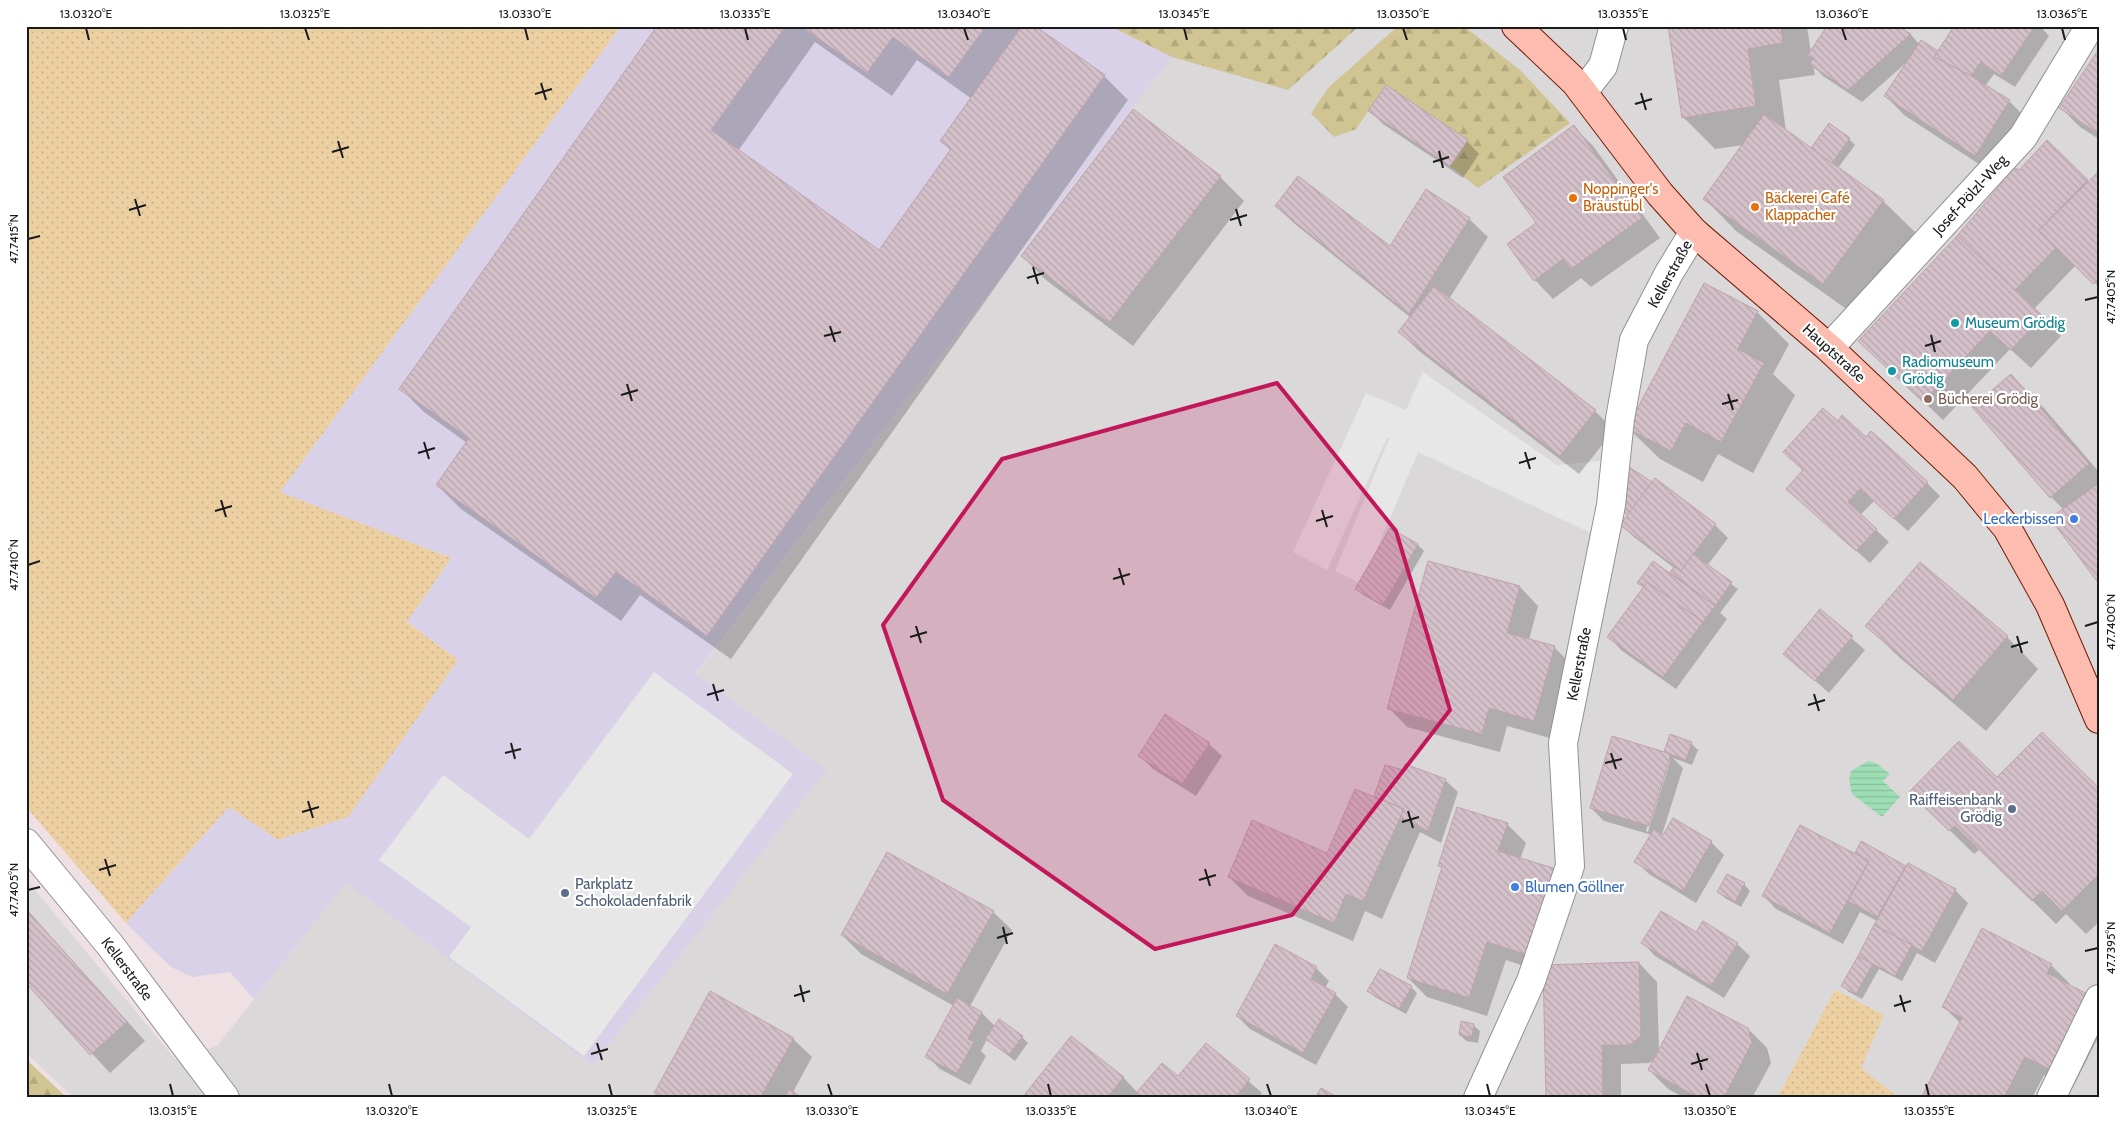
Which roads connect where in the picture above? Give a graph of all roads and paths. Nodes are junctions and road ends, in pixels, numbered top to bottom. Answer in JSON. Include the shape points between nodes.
{"nodes":[{"id":1,"x":1516,"y":26,"type":"edge"},
{"id":2,"x":1614,"y":26,"type":"edge"},
{"id":3,"x":2090,"y":26,"type":"edge"},
{"id":4,"x":1583,"y":92,"type":"junction"},
{"id":5,"x":1694,"y":232,"type":"junction"},
{"id":6,"x":1829,"y":348,"type":"junction"},
{"id":7,"x":2099,"y":719,"type":"edge"},
{"id":8,"x":26,"y":843,"type":"edge"},
{"id":9,"x":2099,"y":999,"type":"edge"},
{"id":10,"x":225,"y":1098,"type":"edge"},
{"id":11,"x":1478,"y":1098,"type":"edge"},
{"id":12,"x":2051,"y":1098,"type":"edge"}],
"edges":[{"from":1,"to":4,"type":"main road","name":"Hauptstraße"},
{"from":2,"to":4,"type":"street","via":[[1604,66]]},
{"from":3,"to":6,"type":"street","name":"Josef-Pölzl-Weg","via":[[2023,136]]},
{"from":4,"to":5,"type":"main road","name":"Hauptstraße","via":[[1660,194]]},
{"from":5,"to":6,"type":"main road","name":"Hauptstraße"},
{"from":5,"to":11,"type":"street","name":"Kellerstraße","via":[[1634,340],[1620,419],[1611,505],[1563,744],[1570,866],[1531,981]]},
{"from":6,"to":7,"type":"main road","name":"Hauptstraße","via":[[1965,476],[2007,528],[2050,605]]},
{"from":8,"to":10,"type":"street","name":"Kellerstraße","via":[[110,945]]},
{"from":9,"to":12,"type":"street"}]}
